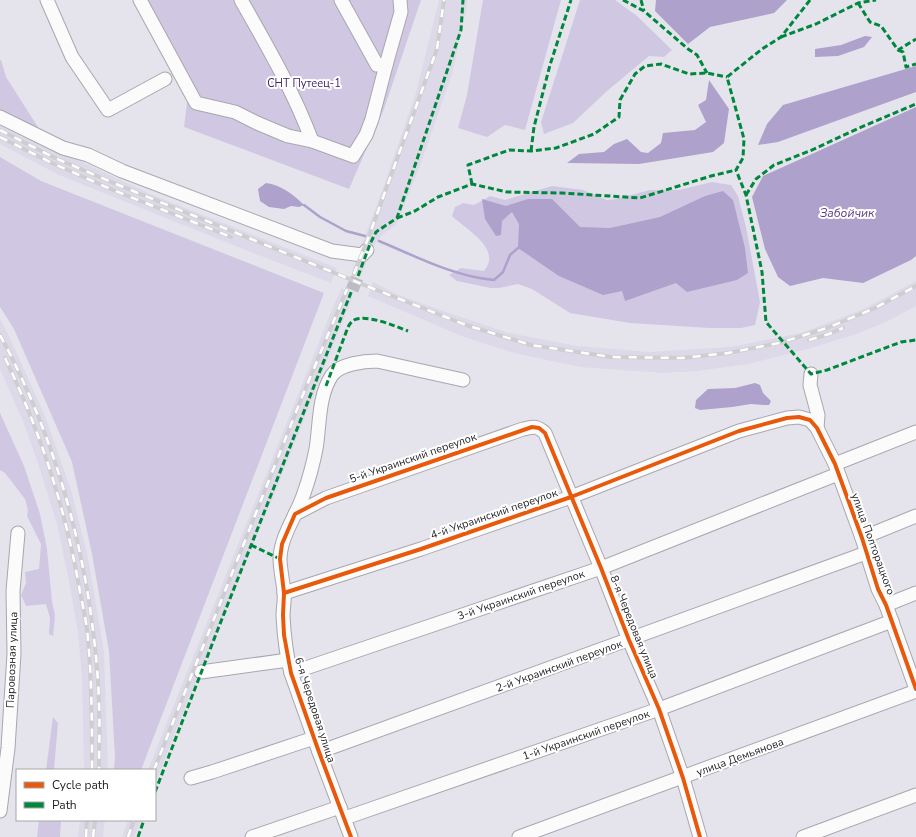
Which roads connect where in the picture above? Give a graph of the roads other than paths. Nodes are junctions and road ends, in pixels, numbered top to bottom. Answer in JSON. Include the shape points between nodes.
{"nodes":[{"id":1,"x":47,"y":0,"type":"edge"},
{"id":2,"x":140,"y":0,"type":"edge"},
{"id":3,"x":240,"y":0,"type":"edge"},
{"id":4,"x":341,"y":0,"type":"edge"},
{"id":5,"x":400,"y":0,"type":"edge"},
{"id":6,"x":382,"y":68,"type":"junction"},
{"id":7,"x":165,"y":79,"type":"dead end"},
{"id":8,"x":0,"y":117,"type":"edge"},
{"id":9,"x":312,"y":141,"type":"junction"},
{"id":10,"x":367,"y":250,"type":"dead end"},
{"id":11,"x":811,"y":374,"type":"dead end"},
{"id":12,"x":463,"y":380,"type":"dead end"},
{"id":13,"x":799,"y":416,"type":"joint"},
{"id":14,"x":539,"y":428,"type":"joint"},
{"id":15,"x":817,"y":428,"type":"junction"},
{"id":16,"x":916,"y":432,"type":"edge"},
{"id":17,"x":836,"y":469,"type":"junction"},
{"id":18,"x":311,"y":470,"type":"junction"},
{"id":19,"x":571,"y":497,"type":"junction"},
{"id":20,"x":326,"y":498,"type":"junction"},
{"id":21,"x":295,"y":514,"type":"junction"},
{"id":22,"x":916,"y":516,"type":"edge"},
{"id":23,"x":18,"y":533,"type":"dead end"},
{"id":24,"x":862,"y":538,"type":"junction"},
{"id":25,"x":866,"y":553,"type":"junction"},
{"id":26,"x":601,"y":568,"type":"junction"},
{"id":27,"x":284,"y":593,"type":"junction"},
{"id":28,"x":916,"y":593,"type":"edge"},
{"id":29,"x":886,"y":605,"type":"junction"},
{"id":30,"x":892,"y":621,"type":"junction"},
{"id":31,"x":629,"y":640,"type":"junction"},
{"id":32,"x":910,"y":653,"type":"edge"},
{"id":33,"x":288,"y":660,"type":"junction"},
{"id":34,"x":201,"y":672,"type":"dead end"},
{"id":35,"x":291,"y":673,"type":"junction"},
{"id":36,"x":916,"y":690,"type":"edge"},
{"id":37,"x":659,"y":709,"type":"junction"},
{"id":38,"x":314,"y":738,"type":"junction"},
{"id":39,"x":319,"y":752,"type":"junction"},
{"id":40,"x":191,"y":778,"type":"dead end"},
{"id":41,"x":683,"y":778,"type":"junction"},
{"id":42,"x":916,"y":795,"type":"edge"},
{"id":43,"x":0,"y":811,"type":"edge"},
{"id":44,"x":342,"y":813,"type":"junction"},
{"id":45,"x":252,"y":837,"type":"edge"},
{"id":46,"x":352,"y":837,"type":"edge"},
{"id":47,"x":519,"y":837,"type":"edge"},
{"id":48,"x":700,"y":837,"type":"edge"},
{"id":49,"x":803,"y":837,"type":"edge"}],
"edges":[{"from":1,"to":7,"type":"street","via":[[72,57],[108,110]]},
{"from":2,"to":9,"type":"street","via":[[196,103],[235,112],[288,136]]},
{"from":3,"to":9,"type":"street","via":[[272,54],[303,115]]},
{"from":4,"to":6,"type":"street"},
{"from":5,"to":6,"type":"street","via":[[400,12]]},
{"from":6,"to":9,"type":"street","via":[[372,119],[353,156]]},
{"from":8,"to":10,"type":"street","via":[[63,148],[88,155],[122,172],[332,251],[362,255]]},
{"from":11,"to":15,"type":"street","via":[[810,385],[818,415]]},
{"from":12,"to":18,"type":"street","name":"6-я Чередовая улица","via":[[377,361],[363,362],[337,370],[326,386]]},
{"from":13,"to":15,"type":"street","name":"улица Полторацкого","via":[[810,420]]},
{"from":13,"to":19,"type":"street","name":"4-й Украинский переулок","via":[[739,431]]},
{"from":14,"to":19,"type":"street","name":"8-я Чередовая улица","via":[[544,433]]},
{"from":14,"to":20,"type":"street","name":"5-й Украинский переулок","via":[[532,427]]},
{"from":15,"to":17,"type":"street","name":"улица Полторацкого"},
{"from":16,"to":17,"type":"street","name":"3-й Украинский переулок"},
{"from":17,"to":24,"type":"street","name":"улица Полторацкого"},
{"from":17,"to":26,"type":"street","name":"3-й Украинский переулок"},
{"from":18,"to":20,"type":"street","via":[[318,492]]},
{"from":18,"to":21,"type":"street","name":"6-я Чередовая улица","via":[[301,504]]},
{"from":19,"to":26,"type":"street","name":"8-я Чередовая улица"},
{"from":19,"to":27,"type":"street","name":"4-й Украинский переулок"},
{"from":20,"to":21,"type":"street","name":"5-й Украинский переулок"},
{"from":21,"to":27,"type":"street","name":"6-я Чередовая улица","via":[[282,544],[280,559]]},
{"from":22,"to":24,"type":"street"},
{"from":23,"to":43,"type":"street","name":"Паровозная улица","via":[[13,591],[13,669],[8,748]]},
{"from":24,"to":25,"type":"street","name":"улица Полторацкого"},
{"from":25,"to":29,"type":"street","name":"улица Полторацкого"},
{"from":25,"to":31,"type":"street","name":"2-й Украинский переулок"},
{"from":26,"to":31,"type":"street","name":"8-я Чередовая улица"},
{"from":26,"to":35,"type":"street","name":"3-й Украинский переулок"},
{"from":27,"to":33,"type":"street","name":"6-я Чередовая улица","via":[[283,615]]},
{"from":28,"to":29,"type":"street"},
{"from":29,"to":30,"type":"street","name":"улица Полторацкого"},
{"from":30,"to":32,"type":"street","name":"улица Полторацкого"},
{"from":30,"to":37,"type":"street","name":"1-й Украинский переулок"},
{"from":31,"to":37,"type":"street","name":"8-я Чередовая улица"},
{"from":31,"to":39,"type":"street","name":"2-й Украинский переулок"},
{"from":32,"to":36,"type":"street","name":"улица Полторацкого"},
{"from":33,"to":34,"type":"street"},
{"from":33,"to":35,"type":"street","name":"6-я Чередовая улица"},
{"from":35,"to":38,"type":"street","name":"6-я Чередовая улица"},
{"from":36,"to":41,"type":"street","name":"улица Демьянова"},
{"from":37,"to":41,"type":"street","name":"8-я Чередовая улица"},
{"from":37,"to":44,"type":"street","name":"1-й Украинский переулок"},
{"from":38,"to":39,"type":"street","name":"6-я Чередовая улица"},
{"from":38,"to":40,"type":"street"},
{"from":39,"to":44,"type":"street","name":"6-я Чередовая улица"},
{"from":41,"to":47,"type":"street","name":"улица Демьянова"},
{"from":41,"to":48,"type":"street","name":"8-я Чередовая улица"},
{"from":42,"to":49,"type":"street"},
{"from":44,"to":45,"type":"street","name":"1-й Украинский переулок"},
{"from":44,"to":46,"type":"street","name":"6-я Чередовая улица"}]}
